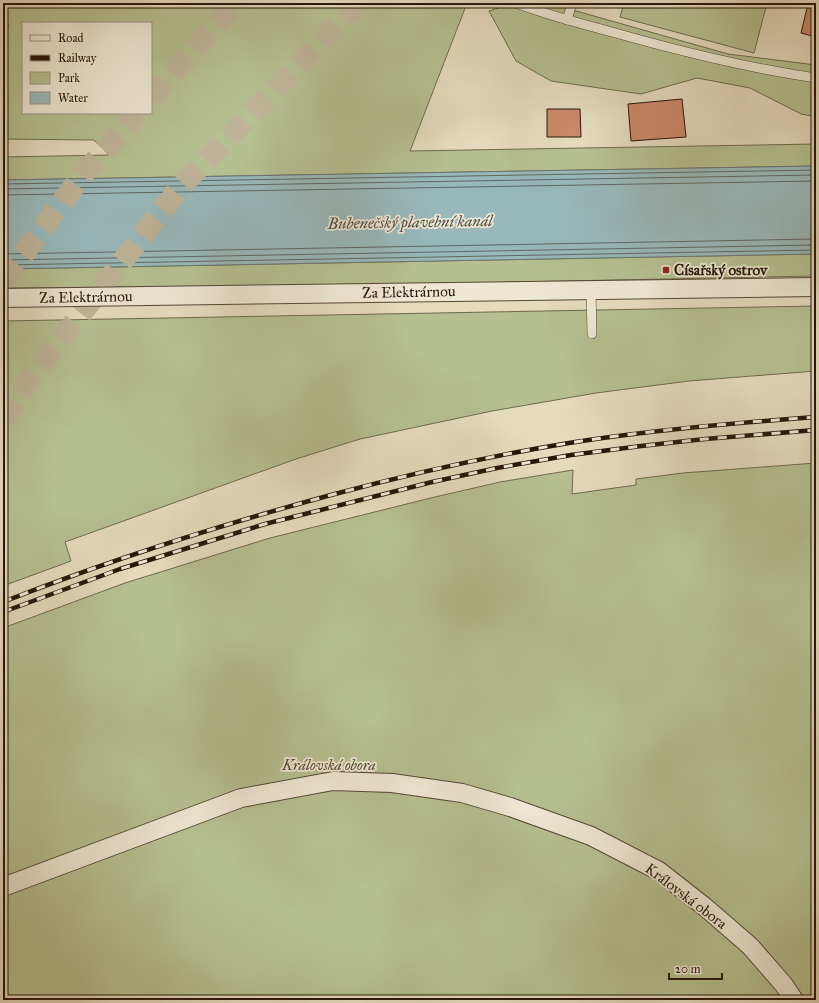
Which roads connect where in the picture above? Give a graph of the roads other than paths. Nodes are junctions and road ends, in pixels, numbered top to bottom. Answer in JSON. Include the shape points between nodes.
{"nodes":[{"id":1,"x":516,"y":3,"type":"edge"},
{"id":2,"x":572,"y":3,"type":"edge"},
{"id":3,"x":567,"y":20,"type":"junction"},
{"id":4,"x":816,"y":78,"type":"edge"},
{"id":5,"x":816,"y":287,"type":"edge"},
{"id":6,"x":591,"y":290,"type":"junction"},
{"id":7,"x":3,"y":298,"type":"edge"},
{"id":8,"x":592,"y":334,"type":"dead end"},
{"id":9,"x":3,"y":887,"type":"edge"},
{"id":10,"x":794,"y":1000,"type":"edge"}],
"edges":[{"from":1,"to":3,"type":"lane"},
{"from":2,"to":3,"type":"lane"},
{"from":3,"to":4,"type":"lane","via":[[757,68]]},
{"from":5,"to":6,"type":"street","name":"Za Elektrárnou"},
{"from":6,"to":7,"type":"street","name":"Za Elektrárnou"},
{"from":6,"to":8,"type":"lane"},
{"from":9,"to":10,"type":"street","name":"Královská obora","via":[[241,798],[333,781],[392,783],[446,790],[510,807],[591,836],[659,871],[706,907],[750,946]]}]}
